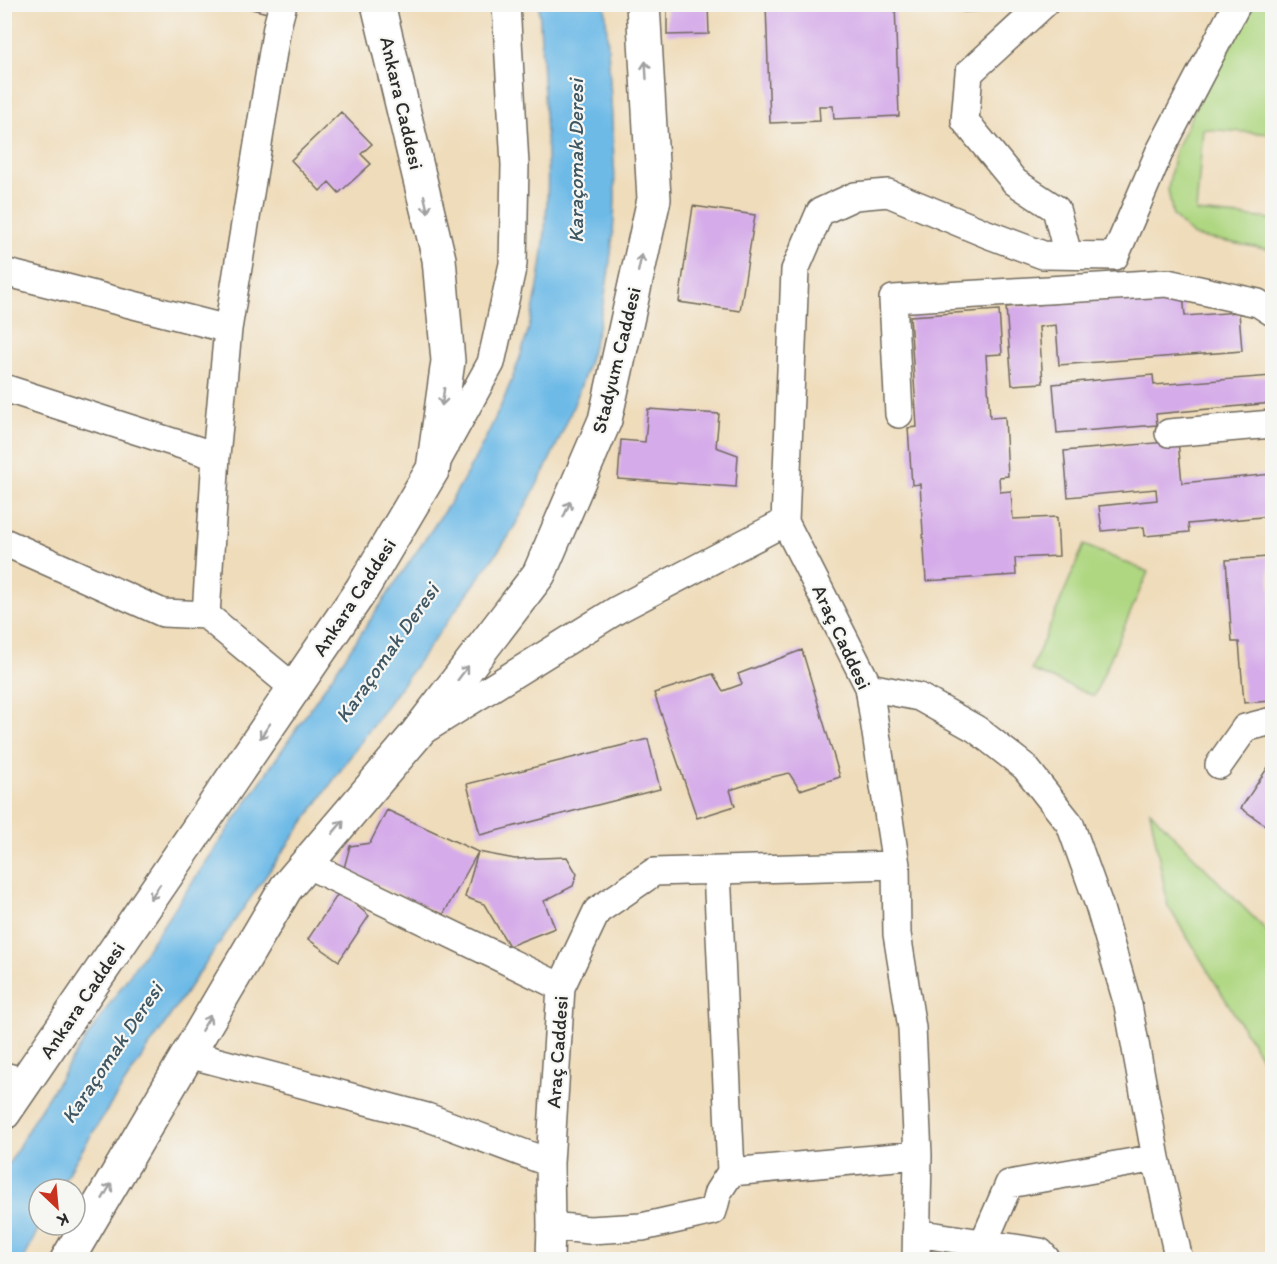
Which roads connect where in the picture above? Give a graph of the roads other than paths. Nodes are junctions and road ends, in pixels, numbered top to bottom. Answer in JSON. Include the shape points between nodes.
{"nodes":[{"id":1,"x":283,"y":4,"type":"edge"},
{"id":2,"x":378,"y":4,"type":"edge"},
{"id":3,"x":506,"y":4,"type":"edge"},
{"id":4,"x":643,"y":4,"type":"edge"},
{"id":5,"x":1044,"y":4,"type":"edge"},
{"id":6,"x":1237,"y":4,"type":"edge"},
{"id":7,"x":1068,"y":255,"type":"junction"},
{"id":8,"x":1115,"y":256,"type":"junction"},
{"id":9,"x":4,"y":272,"type":"edge"},
{"id":10,"x":1272,"y":297,"type":"edge"},
{"id":11,"x":1272,"y":312,"type":"edge"},
{"id":12,"x":228,"y":329,"type":"junction"},
{"id":13,"x":4,"y":388,"type":"edge"},
{"id":14,"x":899,"y":414,"type":"dead end"},
{"id":15,"x":1272,"y":424,"type":"edge"},
{"id":16,"x":1169,"y":433,"type":"dead end"},
{"id":17,"x":216,"y":456,"type":"junction"},
{"id":18,"x":433,"y":469,"type":"junction"},
{"id":19,"x":785,"y":522,"type":"junction"},
{"id":20,"x":4,"y":542,"type":"edge"},
{"id":21,"x":206,"y":615,"type":"junction"},
{"id":22,"x":869,"y":687,"type":"junction"},
{"id":23,"x":294,"y":688,"type":"junction"},
{"id":24,"x":1272,"y":721,"type":"edge"},
{"id":25,"x":415,"y":736,"type":"junction"},
{"id":26,"x":1219,"y":765,"type":"dead end"},
{"id":27,"x":306,"y":864,"type":"junction"},
{"id":28,"x":896,"y":865,"type":"junction"},
{"id":29,"x":717,"y":871,"type":"junction"},
{"id":30,"x":561,"y":987,"type":"junction"},
{"id":31,"x":188,"y":1054,"type":"junction"},
{"id":32,"x":15,"y":1079,"type":"edge"},
{"id":33,"x":4,"y":1113,"type":"edge"},
{"id":34,"x":918,"y":1155,"type":"junction"},
{"id":35,"x":1156,"y":1158,"type":"junction"},
{"id":36,"x":550,"y":1162,"type":"junction"},
{"id":37,"x":731,"y":1172,"type":"junction"},
{"id":38,"x":552,"y":1226,"type":"junction"},
{"id":39,"x":983,"y":1244,"type":"junction"},
{"id":40,"x":916,"y":1246,"type":"edge"},
{"id":41,"x":67,"y":1260,"type":"edge"},
{"id":42,"x":550,"y":1260,"type":"edge"},
{"id":43,"x":1047,"y":1260,"type":"edge"},
{"id":44,"x":1179,"y":1260,"type":"edge"}],
"edges":[{"from":1,"to":12,"type":"street"},
{"from":2,"to":18,"type":"main road","name":"Ankara Caddesi","one_way":true,"via":[[439,259],[448,362]]},
{"from":3,"to":18,"type":"street","via":[[515,165],[513,264],[491,363]]},
{"from":25,"to":4,"type":"main road","name":"Stadyum Caddesi","one_way":true,"via":[[538,574],[605,420],[654,199]]},
{"from":5,"to":7,"type":"street","via":[[969,73],[965,121],[1015,182],[1056,209]]},
{"from":6,"to":8,"type":"street","via":[[1159,153]]},
{"from":7,"to":8,"type":"street"},
{"from":7,"to":19,"type":"street","via":[[1043,255],[888,193],[855,196],[820,212],[795,270]]},
{"from":8,"to":10,"type":"street","via":[[1154,278]]},
{"from":9,"to":12,"type":"street"},
{"from":11,"to":14,"type":"street","via":[[1258,303],[1167,283],[893,300]]},
{"from":12,"to":17,"type":"street"},
{"from":13,"to":17,"type":"street"},
{"from":15,"to":16,"type":"street"},
{"from":17,"to":21,"type":"street"},
{"from":18,"to":23,"type":"main road","name":"Ankara Caddesi","via":[[362,589]]},
{"from":19,"to":22,"type":"street","name":"Araç Caddesi"},
{"from":19,"to":25,"type":"street","via":[[616,610]]},
{"from":20,"to":21,"type":"street","via":[[163,613]]},
{"from":21,"to":23,"type":"street"},
{"from":22,"to":28,"type":"street","name":"Araç Caddesi"},
{"from":22,"to":35,"type":"street","via":[[920,697],[976,729],[1025,767],[1070,824],[1128,1005]]},
{"from":23,"to":32,"type":"main road","name":"Ankara Caddesi","one_way":true},
{"from":24,"to":26,"type":"street","via":[[1245,728]]},
{"from":27,"to":25,"type":"main road","one_way":true},
{"from":27,"to":30,"type":"street"},
{"from":31,"to":27,"type":"main road","one_way":true,"via":[[286,888]]},
{"from":28,"to":29,"type":"street","name":"Araç Caddesi"},
{"from":28,"to":34,"type":"street","name":"Araç Caddesi","via":[[897,934],[912,1028]]},
{"from":29,"to":30,"type":"street","name":"Araç Caddesi","via":[[654,872],[597,911]]},
{"from":29,"to":37,"type":"street"},
{"from":30,"to":36,"type":"street","name":"Araç Caddesi"},
{"from":31,"to":36,"type":"street","via":[[427,1117]]},
{"from":41,"to":31,"type":"main road","one_way":true},
{"from":32,"to":33,"type":"main road","name":"Ankara Caddesi"},
{"from":34,"to":37,"type":"street"},
{"from":34,"to":40,"type":"street","name":"Araç Caddesi"},
{"from":35,"to":39,"type":"street","via":[[1009,1184]]},
{"from":35,"to":44,"type":"street"},
{"from":36,"to":38,"type":"street","name":"Araç Caddesi"},
{"from":37,"to":38,"type":"street","via":[[718,1192],[713,1211],[642,1227],[589,1230]]},
{"from":38,"to":42,"type":"street","name":"Araç Caddesi"},
{"from":39,"to":40,"type":"street"},
{"from":39,"to":43,"type":"street","via":[[1040,1252]]}]}
